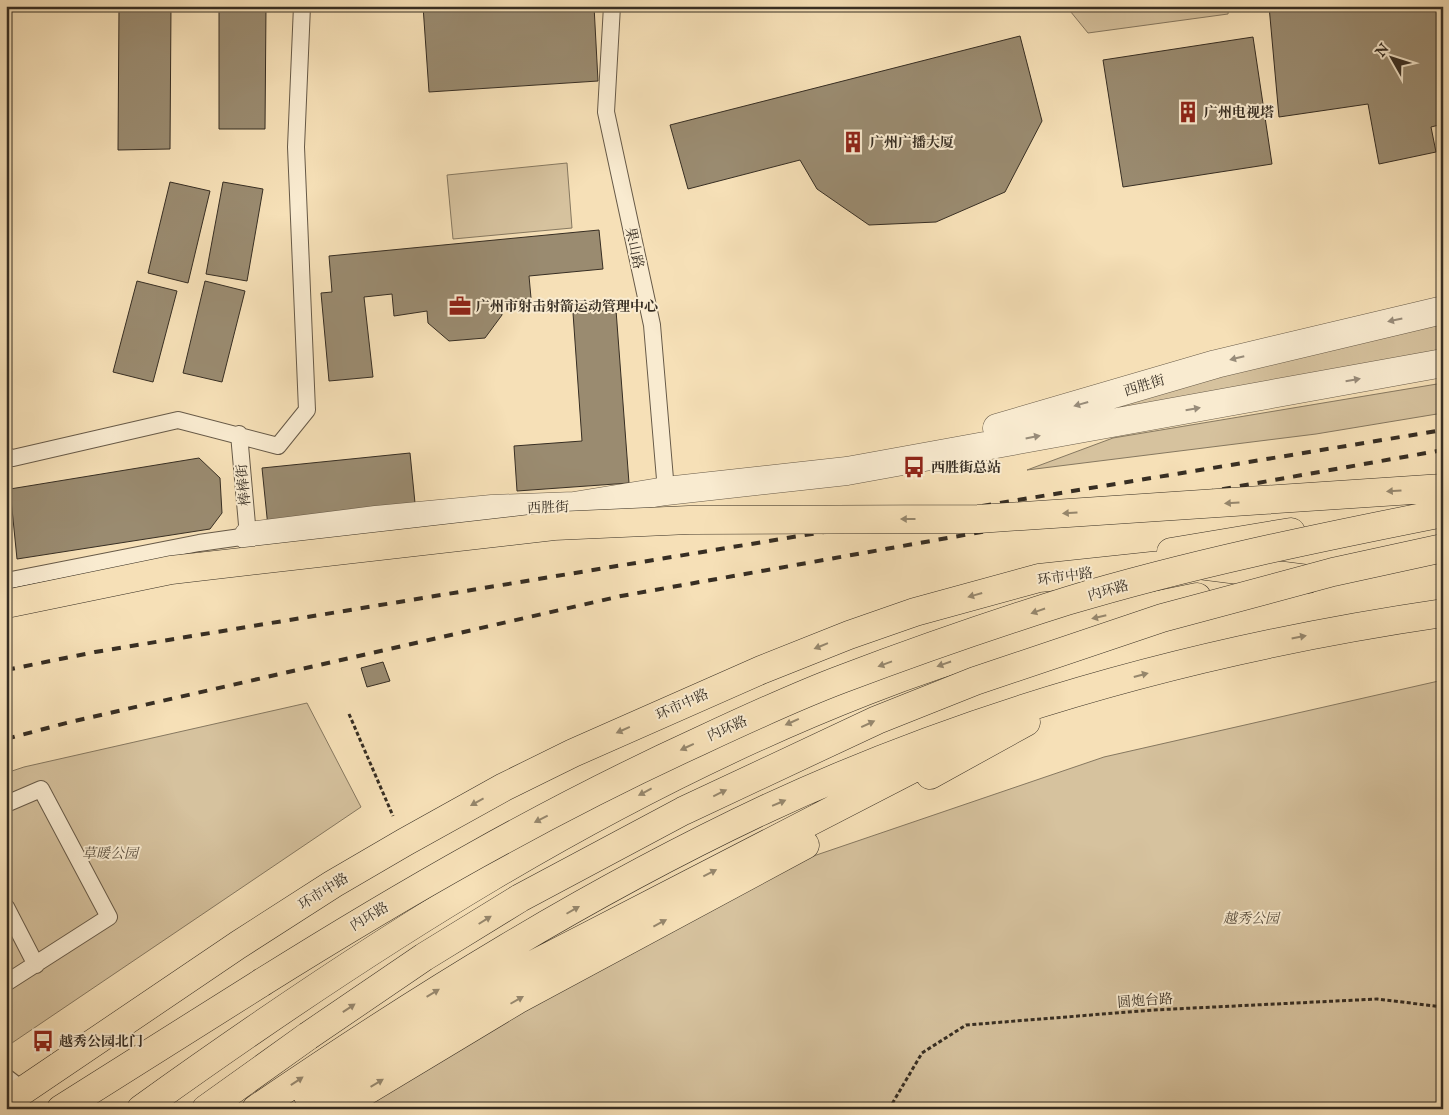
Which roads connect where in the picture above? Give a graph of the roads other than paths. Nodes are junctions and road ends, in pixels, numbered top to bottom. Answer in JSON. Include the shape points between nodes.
{"nodes":[{"id":1,"x":302,"y":6,"type":"edge"},
{"id":2,"x":612,"y":6,"type":"edge"},
{"id":3,"x":1443,"y":310,"type":"edge"},
{"id":4,"x":1443,"y":363,"type":"edge"},
{"id":5,"x":239,"y":434,"type":"junction"},
{"id":6,"x":6,"y":456,"type":"edge"},
{"id":7,"x":847,"y":472,"type":"junction"},
{"id":8,"x":1443,"y":488,"type":"edge"},
{"id":9,"x":666,"y":491,"type":"junction"},
{"id":10,"x":1443,"y":514,"type":"edge"},
{"id":11,"x":248,"y":536,"type":"junction"},
{"id":12,"x":1443,"y":548,"type":"edge"},
{"id":13,"x":1443,"y":560,"type":"edge"},
{"id":14,"x":1039,"y":578,"type":"junction"},
{"id":15,"x":1302,"y":580,"type":"junction"},
{"id":16,"x":6,"y":581,"type":"edge"},
{"id":17,"x":6,"y":604,"type":"edge"},
{"id":18,"x":1443,"y":613,"type":"edge"},
{"id":19,"x":1094,"y":688,"type":"junction"},
{"id":20,"x":6,"y":804,"type":"edge"},
{"id":21,"x":6,"y":907,"type":"edge"},
{"id":22,"x":36,"y":965,"type":"junction"},
{"id":23,"x":6,"y":983,"type":"edge"},
{"id":24,"x":261,"y":983,"type":"junction"},
{"id":25,"x":12,"y":1090,"type":"edge"},
{"id":26,"x":61,"y":1109,"type":"edge"},
{"id":27,"x":84,"y":1109,"type":"edge"},
{"id":28,"x":142,"y":1109,"type":"edge"},
{"id":29,"x":206,"y":1109,"type":"edge"},
{"id":30,"x":256,"y":1109,"type":"edge"},
{"id":31,"x":288,"y":1109,"type":"edge"},
{"id":32,"x":336,"y":1109,"type":"edge"}],
"edges":[{"from":1,"to":5,"type":"lane","via":[[296,148],[306,410],[278,446]]},
{"from":2,"to":9,"type":"lane","name":"果山路","via":[[606,112],[652,325]]},
{"from":3,"to":7,"type":"street","name":"西胜街","one_way":true,"via":[[1216,364]]},
{"from":7,"to":4,"type":"street","name":"西胜街","one_way":true},
{"from":5,"to":6,"type":"lane","via":[[178,420],[13,458]]},
{"from":5,"to":11,"type":"lane","name":"棒棒街"},
{"from":7,"to":9,"type":"street","name":"西胜街"},
{"from":8,"to":17,"type":"highway","one_way":true,"bridge":true,"via":[[978,519],[689,520],[554,526],[171,570]]},
{"from":9,"to":11,"type":"street","name":"西胜街","via":[[574,506],[492,509]]},
{"from":10,"to":14,"type":"highway","via":[[1284,533]]},
{"from":10,"to":24,"type":"highway","name":"内环路","one_way":true,"bridge":true,"via":[[1311,539],[1135,582],[1066,602],[839,680],[641,768],[526,826],[361,920]]},
{"from":11,"to":16,"type":"lane"},
{"from":29,"to":12,"type":"highway","one_way":true,"bridge":true,"via":[[424,957],[520,898],[683,811],[877,720],[1003,671],[1162,618],[1333,572]]},
{"from":13,"to":15,"type":"highway","name":"环市中路"},
{"from":14,"to":15,"type":"highway","name":"环市中路","via":[[1161,565],[1199,565]]},
{"from":14,"to":25,"type":"highway","name":"环市中路","one_way":true,"via":[[915,612],[849,635],[761,670],[504,787],[333,884]]},
{"from":15,"to":28,"type":"highway","one_way":true,"via":[[1098,617],[1009,641],[867,691],[745,744],[586,824],[408,927],[321,982]]},
{"from":19,"to":18,"type":"highway","one_way":true,"via":[[1248,647]]},
{"from":30,"to":19,"type":"highway","one_way":true,"via":[[421,1000],[524,938],[688,848],[768,808],[913,748]]},
{"from":31,"to":19,"type":"highway","one_way":true,"via":[[513,975],[984,732]]},
{"from":32,"to":19,"type":"highway","one_way":true,"via":[[517,1000],[826,834],[1033,718]]},
{"from":20,"to":22,"type":"lane","via":[[41,789],[110,918]]},
{"from":21,"to":22,"type":"lane"},
{"from":22,"to":23,"type":"lane"},
{"from":24,"to":26,"type":"highway"},
{"from":24,"to":27,"type":"highway","name":"内环路"}]}
